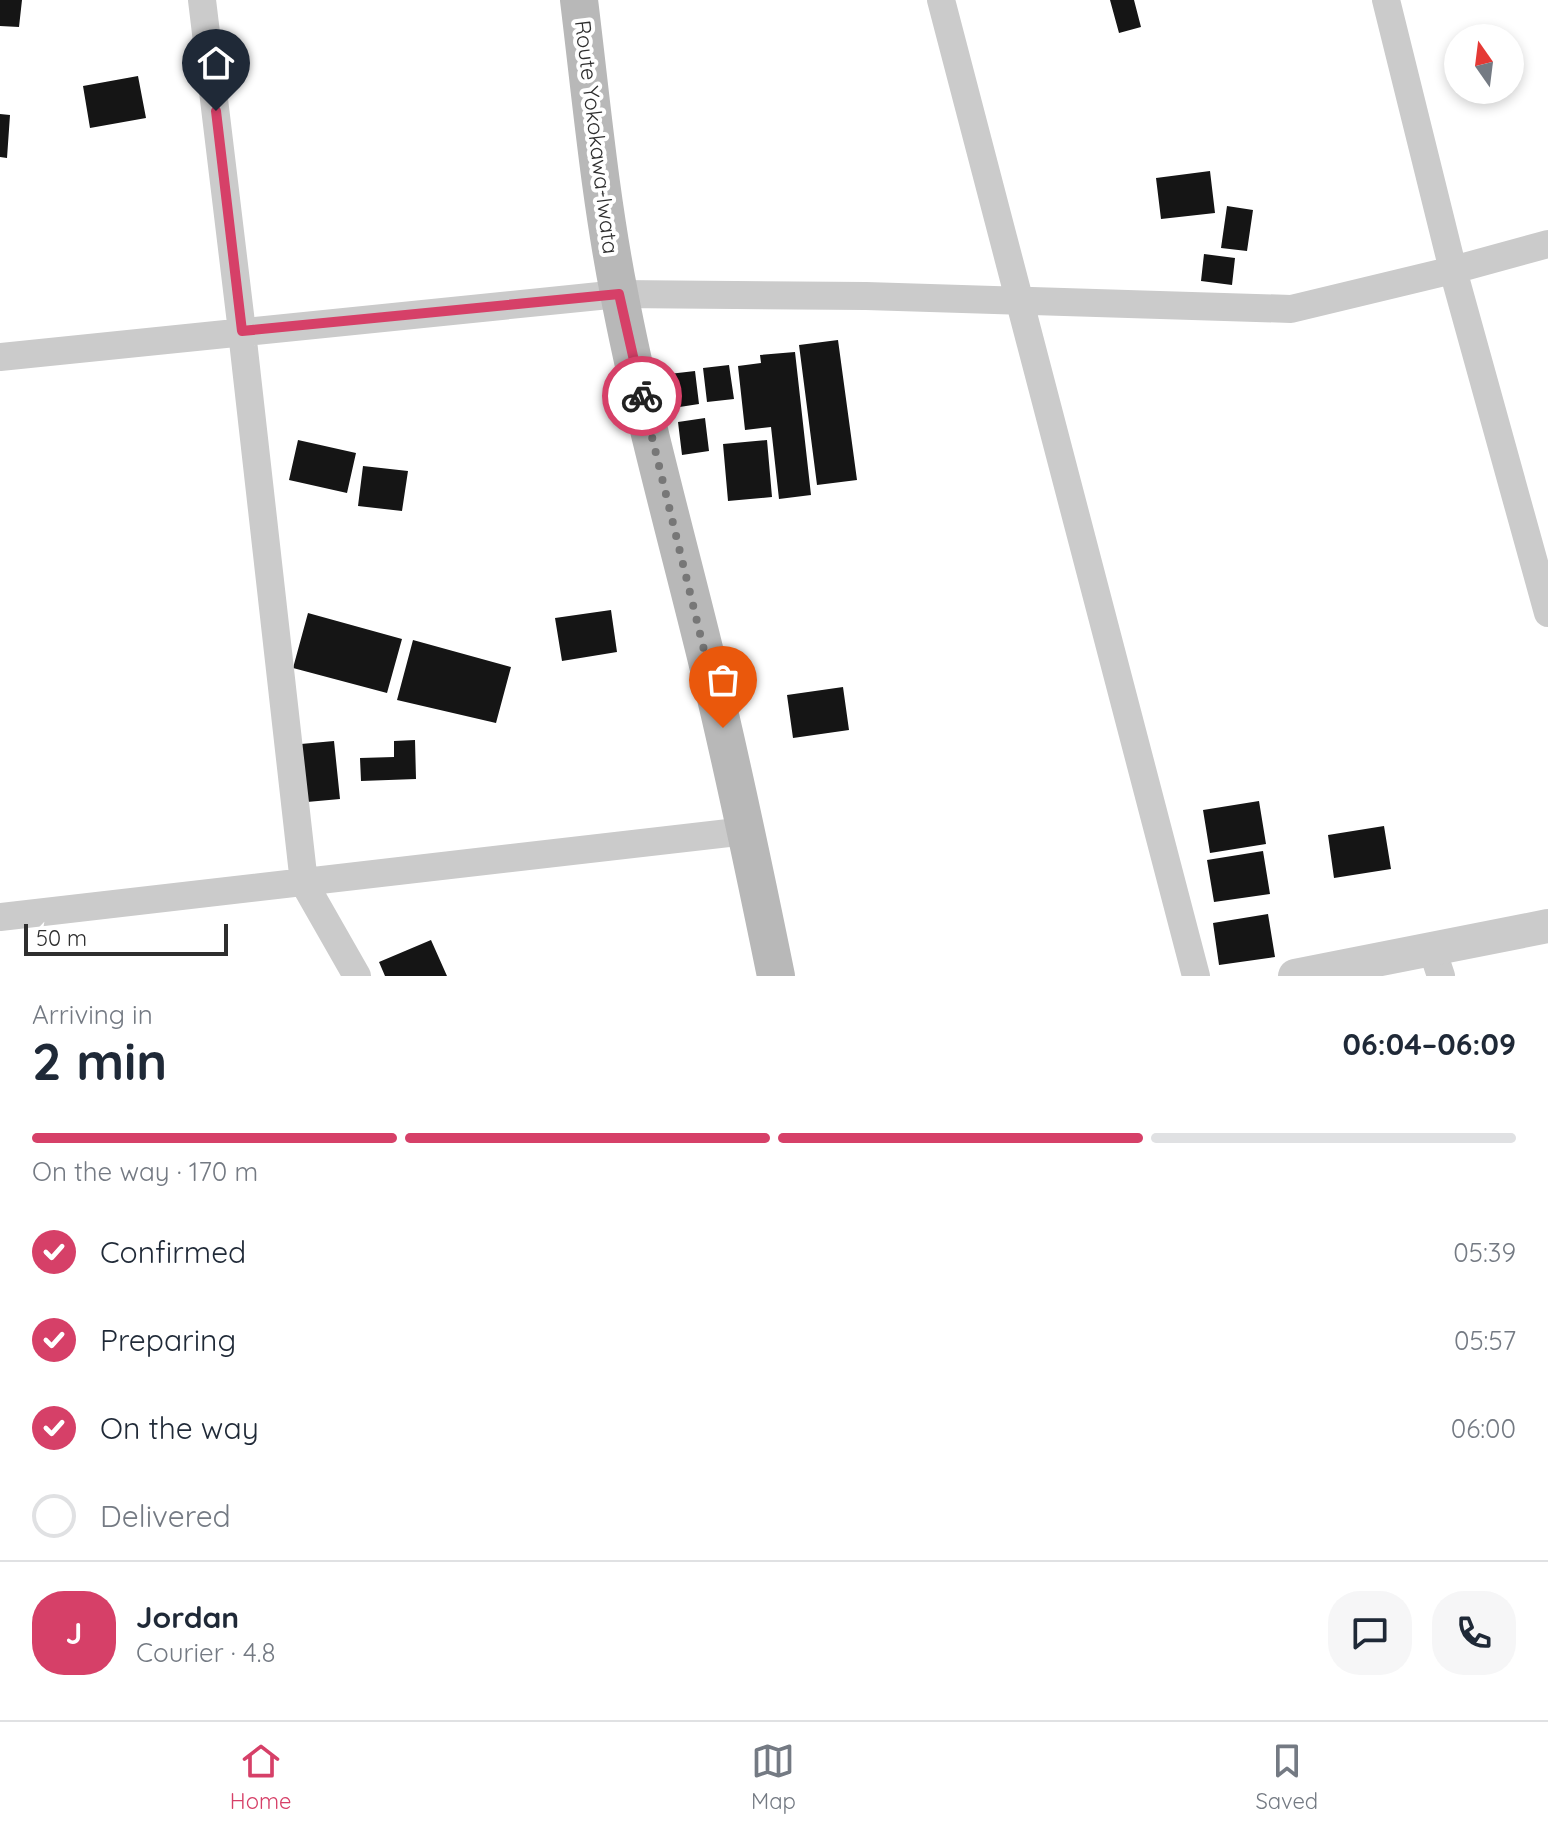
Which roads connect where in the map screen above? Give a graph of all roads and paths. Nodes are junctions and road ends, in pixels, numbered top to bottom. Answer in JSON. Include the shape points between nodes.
{"nodes":[{"id":1,"x":202,"y":0,"type":"edge"},
{"id":2,"x":579,"y":0,"type":"edge"},
{"id":3,"x":941,"y":0,"type":"edge"},
{"id":4,"x":1386,"y":0,"type":"edge"},
{"id":5,"x":1548,"y":244,"type":"edge"},
{"id":6,"x":1453,"y":270,"type":"junction"},
{"id":7,"x":619,"y":294,"type":"junction"},
{"id":8,"x":1021,"y":301,"type":"junction"},
{"id":9,"x":242,"y":331,"type":"junction"},
{"id":10,"x":0,"y":357,"type":"edge"},
{"id":11,"x":1548,"y":613,"type":"edge"},
{"id":12,"x":746,"y":831,"type":"junction"},
{"id":13,"x":304,"y":883,"type":"junction"},
{"id":14,"x":0,"y":917,"type":"edge"},
{"id":15,"x":1548,"y":926,"type":"edge"},
{"id":16,"x":1436,"y":963,"type":"edge"},
{"id":17,"x":357,"y":976,"type":"edge"},
{"id":18,"x":776,"y":976,"type":"edge"},
{"id":19,"x":1196,"y":976,"type":"edge"},
{"id":20,"x":1295,"y":976,"type":"edge"}],
"edges":[{"from":1,"to":9,"type":"street"},
{"from":2,"to":7,"type":"main road","name":"Route Yokokawa-Iwata"},
{"from":3,"to":8,"type":"street"},
{"from":4,"to":6,"type":"street"},
{"from":5,"to":6,"type":"street"},
{"from":6,"to":8,"type":"street","via":[[1291,309]]},
{"from":6,"to":11,"type":"street"},
{"from":7,"to":8,"type":"street"},
{"from":7,"to":9,"type":"street"},
{"from":7,"to":12,"type":"main road","name":"Route Yokokawa-Iwata"},
{"from":8,"to":19,"type":"street"},
{"from":9,"to":10,"type":"street"},
{"from":9,"to":13,"type":"street"},
{"from":12,"to":13,"type":"street"},
{"from":12,"to":18,"type":"main road","name":"Route Yokokawa-Iwata"},
{"from":13,"to":14,"type":"street"},
{"from":13,"to":17,"type":"street"},
{"from":15,"to":16,"type":"street"},
{"from":16,"to":20,"type":"street"}]}
